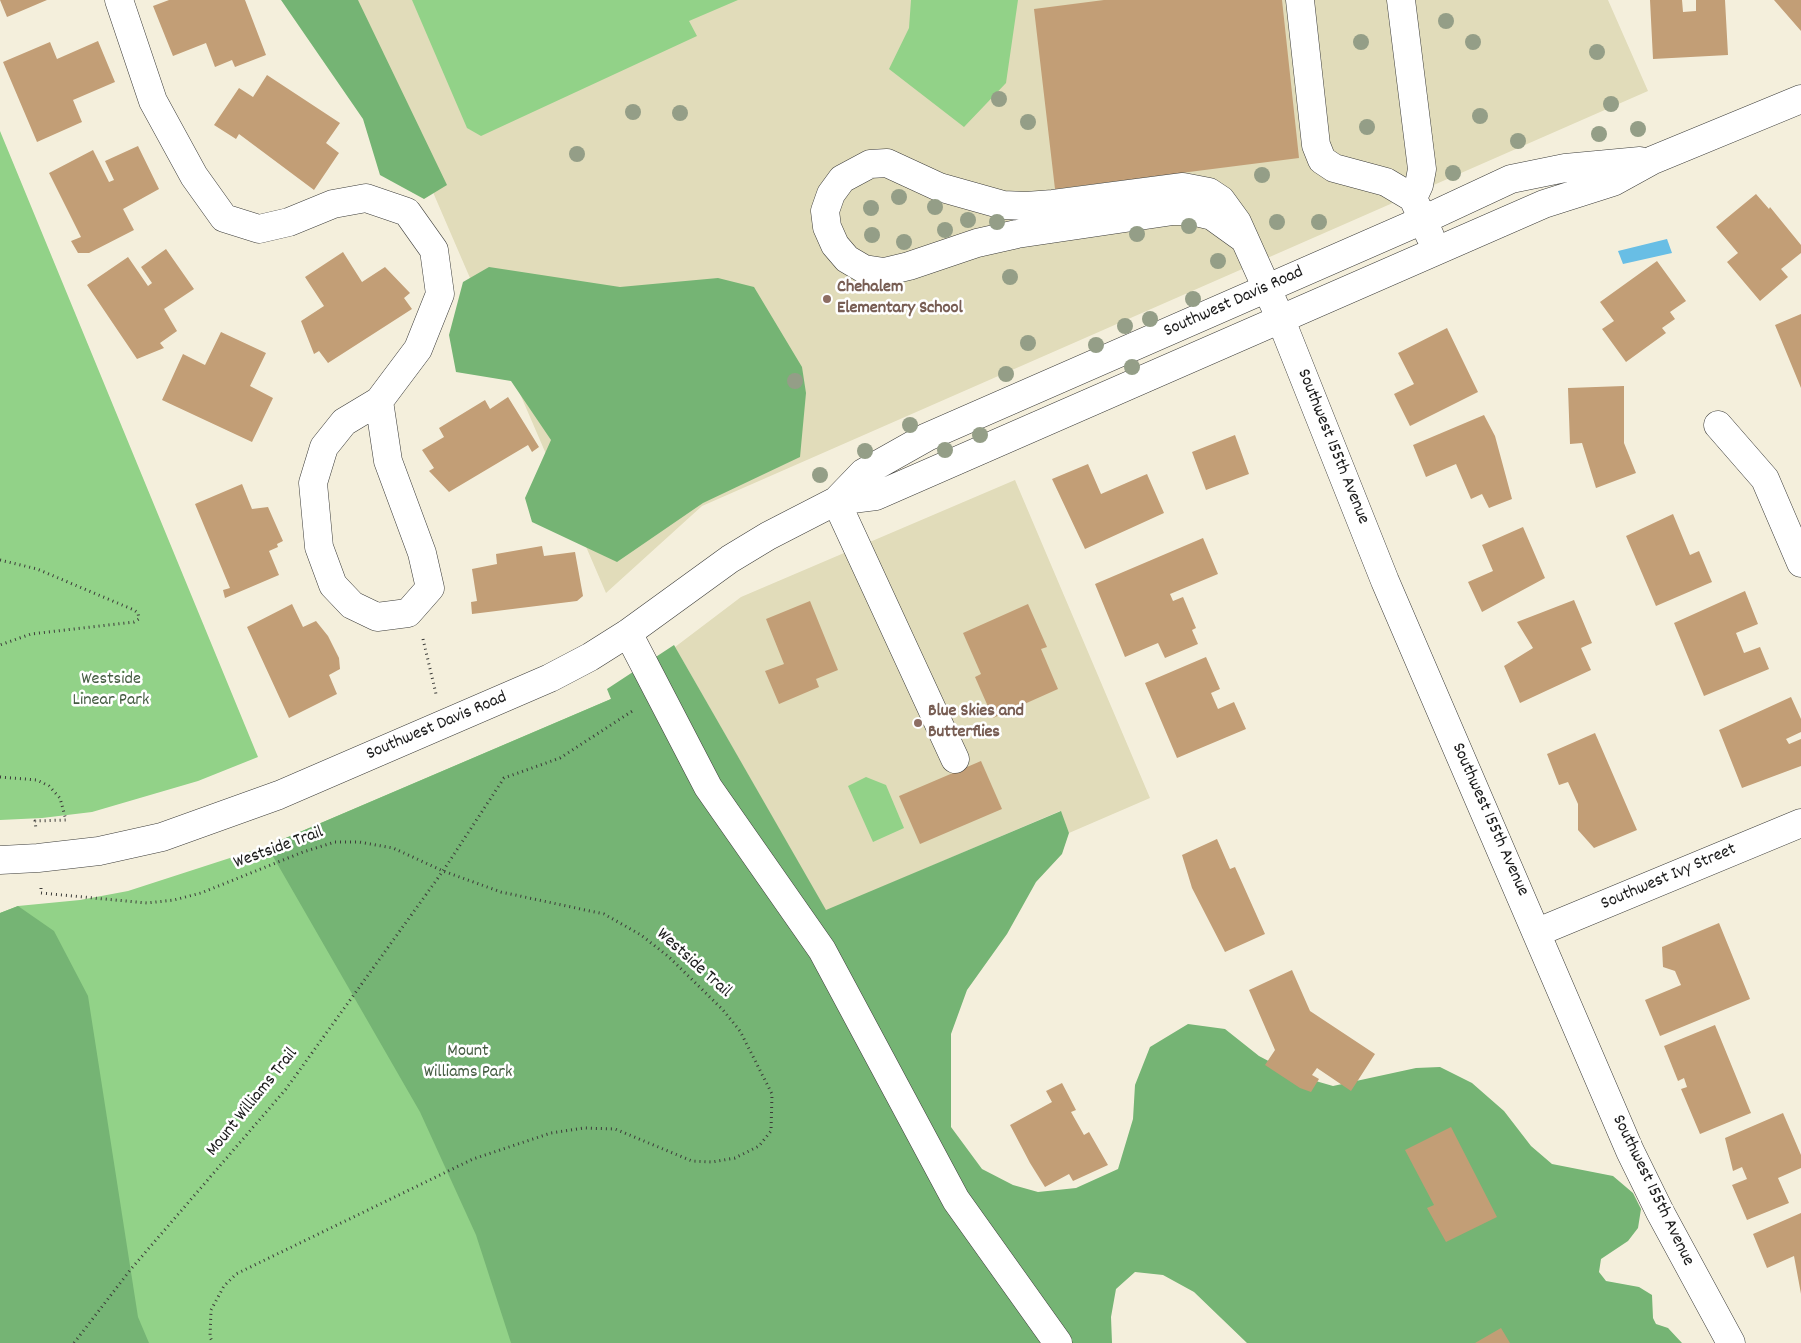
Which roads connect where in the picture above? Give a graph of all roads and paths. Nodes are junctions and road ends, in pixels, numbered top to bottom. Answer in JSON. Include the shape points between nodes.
{"nodes":[{"id":1,"x":119,"y":0,"type":"edge"},
{"id":2,"x":1300,"y":0,"type":"edge"},
{"id":3,"x":1401,"y":0,"type":"edge"},
{"id":4,"x":1801,"y":98,"type":"edge"},
{"id":5,"x":1653,"y":160,"type":"junction"},
{"id":6,"x":1418,"y":209,"type":"junction"},
{"id":7,"x":1244,"y":239,"type":"junction"},
{"id":8,"x":1437,"y":251,"type":"junction"},
{"id":9,"x":1267,"y":289,"type":"junction"},
{"id":10,"x":1281,"y":320,"type":"junction"},
{"id":11,"x":379,"y":401,"type":"junction"},
{"id":12,"x":1718,"y":425,"type":"dead end"},
{"id":13,"x":836,"y":501,"type":"junction"},
{"id":14,"x":0,"y":560,"type":"edge"},
{"id":15,"x":1801,"y":563,"type":"edge"},
{"id":16,"x":408,"y":613,"type":"junction"},
{"id":17,"x":628,"y":633,"type":"junction"},
{"id":18,"x":0,"y":645,"type":"edge"},
{"id":19,"x":661,"y":696,"type":"junction"},
{"id":20,"x":444,"y":724,"type":"junction"},
{"id":21,"x":955,"y":759,"type":"dead end"},
{"id":22,"x":0,"y":777,"type":"edge"},
{"id":23,"x":1801,"y":823,"type":"edge"},
{"id":24,"x":38,"y":858,"type":"junction"},
{"id":25,"x":0,"y":860,"type":"edge"},
{"id":26,"x":443,"y":872,"type":"junction"},
{"id":27,"x":1538,"y":932,"type":"junction"},
{"id":28,"x":74,"y":1343,"type":"edge"},
{"id":29,"x":213,"y":1343,"type":"edge"},
{"id":30,"x":1058,"y":1343,"type":"edge"},
{"id":31,"x":1731,"y":1343,"type":"edge"}],
"edges":[{"from":1,"to":11,"type":"street","via":[[153,101],[194,176],[224,218],[259,229],[289,222],[332,204],[366,198],[407,212],[434,250],[440,294],[418,349]]},
{"from":2,"to":6,"type":"street","via":[[1316,145],[1322,160],[1334,168],[1386,182]]},
{"from":3,"to":6,"type":"street","via":[[1422,169]]},
{"from":4,"to":5,"type":"street","name":"Southwest Davis Road"},
{"from":5,"to":6,"type":"street","name":"Southwest Davis Road","via":[[1565,168],[1511,179]]},
{"from":5,"to":8,"type":"street","name":"Southwest Davis Road","via":[[1613,182],[1544,204]]},
{"from":6,"to":8,"type":"street"},
{"from":6,"to":9,"type":"street","name":"Southwest Davis Road"},
{"from":7,"to":7,"type":"street","name":"Southwest 155th Avenue","via":[[1237,222],[1221,200],[1201,189],[1183,187],[1054,204],[1003,205],[939,187],[887,163],[870,164],[842,180],[831,194],[826,211],[827,227],[835,245],[847,259],[864,269],[884,272],[1017,234],[1173,211],[1212,216]]},
{"from":7,"to":9,"type":"street","name":"Southwest 155th Avenue"},
{"from":8,"to":10,"type":"street","name":"Southwest Davis Road"},
{"from":9,"to":10,"type":"street","name":"Southwest 155th Avenue"},
{"from":9,"to":13,"type":"street","name":"Southwest Davis Road","via":[[927,437],[863,473]]},
{"from":10,"to":13,"type":"street","name":"Southwest Davis Road","via":[[876,496]]},
{"from":10,"to":27,"type":"street","name":"Southwest 155th Avenue","via":[[1385,581]]},
{"from":11,"to":16,"type":"street","via":[[388,461],[422,553],[430,588]]},
{"from":11,"to":16,"type":"street","via":[[344,422],[324,447],[313,483],[319,547],[333,585],[352,605],[376,617]]},
{"from":12,"to":15,"type":"street","via":[[1765,479]]},
{"from":13,"to":17,"type":"street","name":"Southwest Davis Road","via":[[730,560]]},
{"from":13,"to":21,"type":"street"},
{"from":14,"to":18,"type":"path","via":[[37,568],[134,610],[139,619],[31,634]]},
{"from":16,"to":20,"type":"path","via":[[420,627]]},
{"from":17,"to":19,"type":"street"},
{"from":17,"to":20,"type":"street","name":"Southwest Davis Road","via":[[550,678]]},
{"from":19,"to":26,"type":"path","name":"Mount Williams Trail","via":[[560,758],[504,778]]},
{"from":19,"to":30,"type":"street","via":[[708,787],[822,950],[956,1200]]},
{"from":20,"to":24,"type":"street","name":"Southwest Davis Road","via":[[199,826],[99,851]]},
{"from":22,"to":24,"type":"path","name":"Westside Trail","via":[[37,780],[49,786],[60,798],[66,820],[35,821]]},
{"from":23,"to":27,"type":"street","name":"Southwest Ivy Street"},
{"from":24,"to":25,"type":"street","name":"Southwest Davis Road"},
{"from":24,"to":26,"type":"path","name":"Westside Trail","via":[[41,893],[123,903],[174,900],[201,893],[335,842],[393,848]]},
{"from":26,"to":28,"type":"path","name":"Mount Williams Trail","via":[[286,1089],[131,1269]]},
{"from":26,"to":29,"type":"path","name":"Westside Trail","via":[[501,892],[604,914],[648,941],[723,1010],[740,1031],[772,1094],[772,1131],[759,1146],[735,1158],[712,1162],[692,1161],[615,1130],[584,1128],[551,1133],[473,1159],[236,1274],[224,1286],[211,1310],[210,1337]]},
{"from":27,"to":31,"type":"street","name":"Southwest 155th Avenue","via":[[1630,1151],[1675,1243]]}]}
